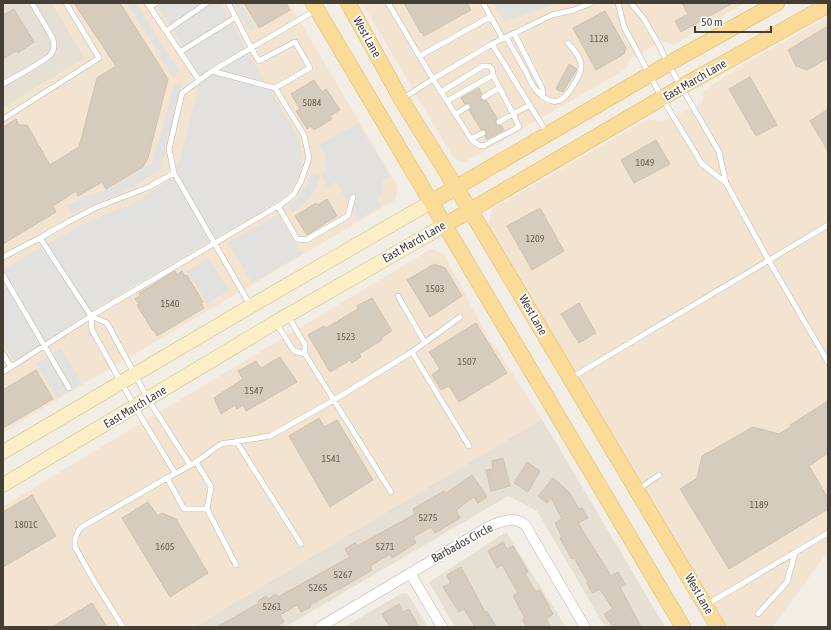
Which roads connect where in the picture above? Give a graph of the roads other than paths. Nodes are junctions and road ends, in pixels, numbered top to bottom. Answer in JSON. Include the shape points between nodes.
{"nodes":[{"id":1,"x":32,"y":3,"type":"edge"},
{"id":2,"x":66,"y":3,"type":"edge"},
{"id":3,"x":156,"y":3,"type":"edge"},
{"id":4,"x":207,"y":3,"type":"edge"},
{"id":5,"x":228,"y":3,"type":"edge"},
{"id":6,"x":348,"y":3,"type":"edge"},
{"id":7,"x":388,"y":3,"type":"edge"},
{"id":8,"x":483,"y":3,"type":"edge"},
{"id":9,"x":591,"y":3,"type":"edge"},
{"id":10,"x":618,"y":3,"type":"edge"},
{"id":11,"x":631,"y":3,"type":"edge"},
{"id":12,"x":778,"y":3,"type":"edge"},
{"id":13,"x":148,"y":5,"type":"edge"},
{"id":14,"x":828,"y":5,"type":"edge"},
{"id":15,"x":315,"y":6,"type":"edge"},
{"id":16,"x":236,"y":17,"type":"junction"},
{"id":17,"x":490,"y":17,"type":"junction"},
{"id":18,"x":166,"y":31,"type":"junction"},
{"id":19,"x":514,"y":34,"type":"junction"},
{"id":20,"x":504,"y":38,"type":"junction"},
{"id":21,"x":568,"y":43,"type":"dead end"},
{"id":22,"x":492,"y":44,"type":"junction"},
{"id":23,"x":251,"y":48,"type":"junction"},
{"id":24,"x":180,"y":52,"type":"junction"},
{"id":25,"x":420,"y":56,"type":"junction"},
{"id":26,"x":668,"y":64,"type":"junction"},
{"id":27,"x":212,"y":71,"type":"junction"},
{"id":28,"x":493,"y":75,"type":"junction"},
{"id":29,"x":650,"y":75,"type":"junction"},
{"id":30,"x":433,"y":79,"type":"junction"},
{"id":31,"x":199,"y":80,"type":"junction"},
{"id":32,"x":3,"y":84,"type":"edge"},
{"id":33,"x":681,"y":87,"type":"junction"},
{"id":34,"x":275,"y":88,"type":"junction"},
{"id":35,"x":499,"y":88,"type":"junction"},
{"id":36,"x":441,"y":92,"type":"junction"},
{"id":37,"x":484,"y":97,"type":"dead end"},
{"id":38,"x":543,"y":97,"type":"junction"},
{"id":39,"x":662,"y":98,"type":"junction"},
{"id":40,"x":401,"y":99,"type":"junction"},
{"id":41,"x":447,"y":101,"type":"junction"},
{"id":42,"x":530,"y":105,"type":"junction"},
{"id":43,"x":467,"y":107,"type":"dead end"},
{"id":44,"x":456,"y":114,"type":"junction"},
{"id":45,"x":513,"y":114,"type":"junction"},
{"id":46,"x":3,"y":119,"type":"edge"},
{"id":47,"x":499,"y":122,"type":"dead end"},
{"id":48,"x":483,"y":132,"type":"dead end"},
{"id":49,"x":548,"y":134,"type":"junction"},
{"id":50,"x":471,"y":139,"type":"junction"},
{"id":51,"x":174,"y":173,"type":"junction"},
{"id":52,"x":726,"y":183,"type":"junction"},
{"id":53,"x":456,"y":188,"type":"junction"},
{"id":54,"x":353,"y":197,"type":"dead end"},
{"id":55,"x":431,"y":202,"type":"junction"},
{"id":56,"x":278,"y":206,"type":"junction"},
{"id":57,"x":470,"y":210,"type":"junction"},
{"id":58,"x":445,"y":224,"type":"junction"},
{"id":59,"x":828,"y":225,"type":"edge"},
{"id":60,"x":40,"y":238,"type":"junction"},
{"id":61,"x":214,"y":243,"type":"junction"},
{"id":62,"x":3,"y":257,"type":"edge"},
{"id":63,"x":768,"y":261,"type":"junction"},
{"id":64,"x":3,"y":275,"type":"edge"},
{"id":65,"x":398,"y":296,"type":"dead end"},
{"id":66,"x":251,"y":306,"type":"junction"},
{"id":67,"x":91,"y":316,"type":"junction"},
{"id":68,"x":460,"y":317,"type":"dead end"},
{"id":69,"x":282,"y":319,"type":"junction"},
{"id":70,"x":425,"y":343,"type":"junction"},
{"id":71,"x":45,"y":346,"type":"junction"},
{"id":72,"x":412,"y":352,"type":"junction"},
{"id":73,"x":3,"y":354,"type":"edge"},
{"id":74,"x":305,"y":354,"type":"junction"},
{"id":75,"x":828,"y":362,"type":"edge"},
{"id":76,"x":11,"y":367,"type":"junction"},
{"id":77,"x":3,"y":372,"type":"edge"},
{"id":78,"x":135,"y":374,"type":"junction"},
{"id":79,"x":570,"y":378,"type":"junction"},
{"id":80,"x":121,"y":382,"type":"junction"},
{"id":81,"x":69,"y":388,"type":"dead end"},
{"id":82,"x":148,"y":399,"type":"junction"},
{"id":83,"x":334,"y":400,"type":"junction"},
{"id":84,"x":135,"y":407,"type":"junction"},
{"id":85,"x":236,"y":441,"type":"junction"},
{"id":86,"x":469,"y":446,"type":"dead end"},
{"id":87,"x":3,"y":452,"type":"edge"},
{"id":88,"x":196,"y":462,"type":"junction"},
{"id":89,"x":190,"y":465,"type":"junction"},
{"id":90,"x":175,"y":473,"type":"junction"},
{"id":91,"x":659,"y":475,"type":"dead end"},
{"id":92,"x":166,"y":478,"type":"junction"},
{"id":93,"x":3,"y":485,"type":"edge"},
{"id":94,"x":638,"y":490,"type":"junction"},
{"id":95,"x":391,"y":492,"type":"dead end"},
{"id":96,"x":207,"y":509,"type":"junction"},
{"id":97,"x":828,"y":534,"type":"edge"},
{"id":98,"x":301,"y":544,"type":"dead end"},
{"id":99,"x":795,"y":553,"type":"junction"},
{"id":100,"x":236,"y":565,"type":"dead end"},
{"id":101,"x":410,"y":572,"type":"junction"},
{"id":102,"x":705,"y":605,"type":"junction"},
{"id":103,"x":758,"y":614,"type":"dead end"},
{"id":104,"x":123,"y":627,"type":"edge"},
{"id":105,"x":320,"y":627,"type":"edge"},
{"id":106,"x":442,"y":627,"type":"edge"},
{"id":107,"x":585,"y":627,"type":"edge"},
{"id":108,"x":683,"y":627,"type":"edge"},
{"id":109,"x":718,"y":627,"type":"edge"}],
"edges":[{"from":1,"to":32,"type":"lane","via":[[52,37],[52,52],[45,59]]},
{"from":2,"to":46,"type":"lane","via":[[99,58]]},
{"from":3,"to":13,"type":"lane"},
{"from":4,"to":18,"type":"lane"},
{"from":5,"to":16,"type":"lane"},
{"from":6,"to":40,"type":"main road","name":"West Lane"},
{"from":7,"to":25,"type":"lane"},
{"from":8,"to":17,"type":"lane"},
{"from":9,"to":19,"type":"lane","via":[[552,15]]},
{"from":10,"to":29,"type":"lane","via":[[624,27]]},
{"from":11,"to":26,"type":"lane","via":[[644,19]]},
{"from":12,"to":26,"type":"main road"},
{"from":13,"to":18,"type":"lane"},
{"from":14,"to":33,"type":"main road","name":"East March Lane"},
{"from":15,"to":23,"type":"lane"},
{"from":15,"to":55,"type":"main road"},
{"from":16,"to":23,"type":"lane"},
{"from":16,"to":24,"type":"lane"},
{"from":17,"to":20,"type":"lane"},
{"from":17,"to":25,"type":"lane"},
{"from":18,"to":24,"type":"lane"},
{"from":19,"to":20,"type":"lane"},
{"from":19,"to":38,"type":"lane","via":[[542,88]]},
{"from":20,"to":22,"type":"lane"},
{"from":20,"to":38,"type":"lane"},
{"from":21,"to":38,"type":"lane","via":[[581,63],[580,73],[565,99],[555,101]]},
{"from":22,"to":30,"type":"lane"},
{"from":22,"to":42,"type":"lane"},
{"from":23,"to":27,"type":"lane"},
{"from":23,"to":34,"type":"lane","via":[[259,61],[294,42],[310,68]]},
{"from":24,"to":31,"type":"lane"},
{"from":25,"to":30,"type":"lane"},
{"from":26,"to":29,"type":"main road"},
{"from":26,"to":33,"type":"lane"},
{"from":27,"to":31,"type":"lane"},
{"from":27,"to":34,"type":"lane"},
{"from":28,"to":35,"type":"lane"},
{"from":28,"to":36,"type":"lane","via":[[489,66],[483,66]]},
{"from":28,"to":41,"type":"lane"},
{"from":29,"to":39,"type":"lane"},
{"from":29,"to":49,"type":"main road"},
{"from":30,"to":36,"type":"lane"},
{"from":30,"to":40,"type":"lane"},
{"from":31,"to":51,"type":"lane","via":[[182,93],[169,149]]},
{"from":33,"to":39,"type":"main road","name":"East March Lane"},
{"from":33,"to":52,"type":"lane","via":[[719,152]]},
{"from":34,"to":56,"type":"lane","via":[[304,135],[309,158],[294,194]]},
{"from":35,"to":37,"type":"lane"},
{"from":35,"to":45,"type":"lane"},
{"from":36,"to":41,"type":"lane"},
{"from":39,"to":52,"type":"lane","via":[[702,164]]},
{"from":39,"to":57,"type":"main road","name":"East March Lane"},
{"from":40,"to":53,"type":"main road","name":"West Lane"},
{"from":41,"to":44,"type":"lane"},
{"from":42,"to":45,"type":"lane"},
{"from":42,"to":49,"type":"lane"},
{"from":43,"to":44,"type":"lane"},
{"from":44,"to":50,"type":"lane"},
{"from":45,"to":47,"type":"lane"},
{"from":45,"to":50,"type":"lane","via":[[519,127],[483,146]]},
{"from":48,"to":50,"type":"lane"},
{"from":49,"to":53,"type":"main road"},
{"from":51,"to":60,"type":"lane","via":[[149,187],[88,212]]},
{"from":51,"to":61,"type":"lane"},
{"from":52,"to":63,"type":"lane"},
{"from":53,"to":55,"type":"main road"},
{"from":53,"to":57,"type":"main road","name":"West Lane"},
{"from":54,"to":56,"type":"lane","via":[[346,217],[306,240],[297,239]]},
{"from":55,"to":58,"type":"main road"},
{"from":55,"to":66,"type":"main road"},
{"from":56,"to":61,"type":"lane"},
{"from":57,"to":58,"type":"main road","name":"East March Lane"},
{"from":57,"to":79,"type":"main road","name":"West Lane"},
{"from":58,"to":69,"type":"main road","name":"East March Lane"},
{"from":58,"to":108,"type":"main road"},
{"from":59,"to":63,"type":"lane"},
{"from":60,"to":62,"type":"lane"},
{"from":60,"to":67,"type":"lane"},
{"from":61,"to":66,"type":"lane"},
{"from":61,"to":67,"type":"lane"},
{"from":63,"to":75,"type":"lane"},
{"from":63,"to":79,"type":"lane"},
{"from":64,"to":71,"type":"lane"},
{"from":65,"to":70,"type":"lane"},
{"from":66,"to":78,"type":"main road"},
{"from":67,"to":71,"type":"lane"},
{"from":67,"to":78,"type":"lane","via":[[107,323]]},
{"from":67,"to":80,"type":"lane","via":[[92,330]]},
{"from":68,"to":70,"type":"lane"},
{"from":69,"to":74,"type":"lane","via":[[305,345]]},
{"from":69,"to":74,"type":"lane","via":[[294,351]]},
{"from":69,"to":82,"type":"main road","name":"East March Lane"},
{"from":70,"to":72,"type":"lane"},
{"from":71,"to":76,"type":"lane"},
{"from":71,"to":81,"type":"lane"},
{"from":72,"to":83,"type":"lane"},
{"from":72,"to":86,"type":"lane"},
{"from":73,"to":76,"type":"lane"},
{"from":74,"to":83,"type":"lane"},
{"from":76,"to":77,"type":"lane"},
{"from":78,"to":80,"type":"main road"},
{"from":78,"to":82,"type":"lane"},
{"from":79,"to":94,"type":"main road","name":"West Lane"},
{"from":80,"to":84,"type":"lane"},
{"from":80,"to":87,"type":"main road"},
{"from":82,"to":84,"type":"main road","name":"East March Lane"},
{"from":82,"to":89,"type":"lane"},
{"from":83,"to":85,"type":"lane","via":[[270,436]]},
{"from":83,"to":95,"type":"lane"},
{"from":84,"to":90,"type":"lane"},
{"from":84,"to":93,"type":"main road","name":"East March Lane"},
{"from":85,"to":88,"type":"lane","via":[[221,444]]},
{"from":85,"to":98,"type":"lane"},
{"from":88,"to":89,"type":"lane"},
{"from":88,"to":96,"type":"lane","via":[[211,487]]},
{"from":89,"to":90,"type":"lane"},
{"from":90,"to":92,"type":"lane"},
{"from":91,"to":94,"type":"lane"},
{"from":92,"to":96,"type":"lane","via":[[184,509]]},
{"from":92,"to":104,"type":"lane","via":[[80,528],[76,538],[75,547]]},
{"from":94,"to":102,"type":"main road","name":"West Lane"},
{"from":96,"to":100,"type":"lane"},
{"from":97,"to":99,"type":"lane"},
{"from":99,"to":102,"type":"lane"},
{"from":99,"to":103,"type":"lane","via":[[787,582]]},
{"from":101,"to":105,"type":"street","name":"Barbados Circle"},
{"from":101,"to":106,"type":"street"},
{"from":101,"to":107,"type":"street","name":"Barbados Circle","via":[[488,527],[502,521],[516,520],[525,524]]},
{"from":102,"to":109,"type":"main road","name":"West Lane"}]}
